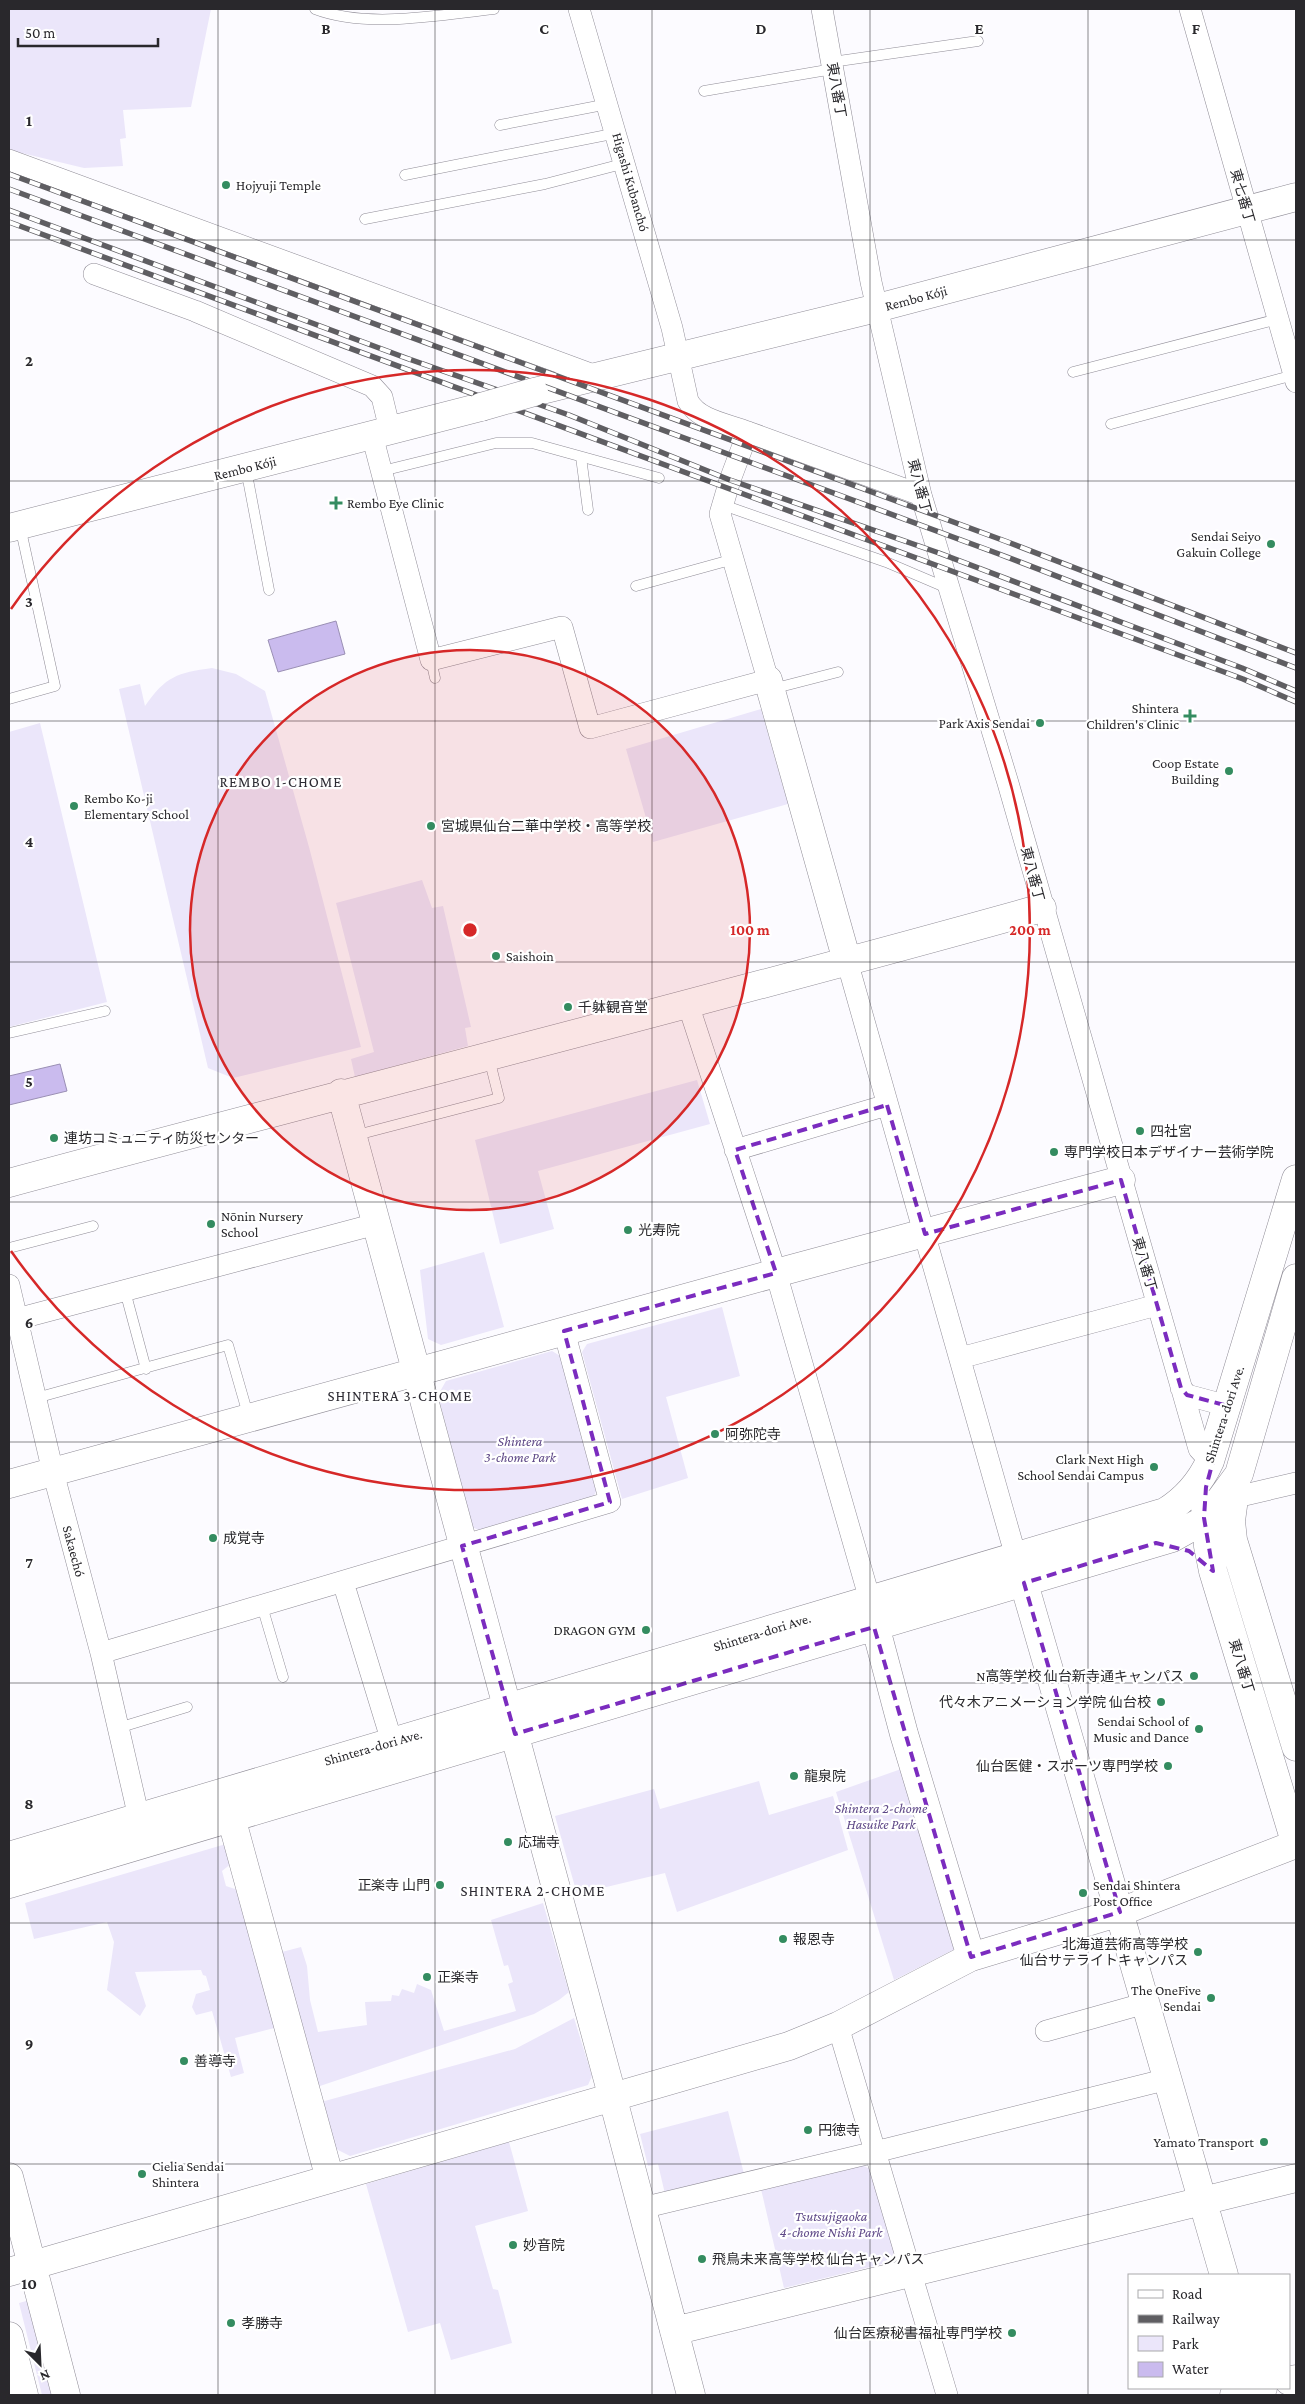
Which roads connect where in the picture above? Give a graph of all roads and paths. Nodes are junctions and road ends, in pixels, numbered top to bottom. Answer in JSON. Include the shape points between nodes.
{"nodes":[{"id":1,"x":315,"y":9,"type":"edge"},
{"id":2,"x":494,"y":9,"type":"edge"},
{"id":3,"x":579,"y":9,"type":"edge"},
{"id":4,"x":822,"y":9,"type":"edge"},
{"id":5,"x":1190,"y":9,"type":"edge"},
{"id":6,"x":978,"y":41,"type":"dead end"},
{"id":7,"x":832,"y":65,"type":"junction"},
{"id":8,"x":704,"y":91,"type":"dead end"},
{"id":9,"x":609,"y":104,"type":"junction"},
{"id":10,"x":500,"y":125,"type":"dead end"},
{"id":11,"x":617,"y":133,"type":"junction"},
{"id":12,"x":9,"y":160,"type":"edge"},
{"id":13,"x":626,"y":163,"type":"junction"},
{"id":14,"x":405,"y":175,"type":"dead end"},
{"id":15,"x":1296,"y":197,"type":"edge"},
{"id":16,"x":1248,"y":210,"type":"junction"},
{"id":17,"x":365,"y":219,"type":"dead end"},
{"id":18,"x":94,"y":274,"type":"dead end"},
{"id":19,"x":877,"y":308,"type":"junction"},
{"id":20,"x":1278,"y":319,"type":"junction"},
{"id":21,"x":678,"y":357,"type":"junction"},
{"id":22,"x":1073,"y":372,"type":"dead end"},
{"id":23,"x":599,"y":377,"type":"junction"},
{"id":24,"x":1295,"y":379,"type":"edge"},
{"id":25,"x":1111,"y":424,"type":"dead end"},
{"id":26,"x":748,"y":432,"type":"junction"},
{"id":27,"x":381,"y":433,"type":"junction"},
{"id":28,"x":581,"y":456,"type":"junction"},
{"id":29,"x":246,"y":468,"type":"junction"},
{"id":30,"x":382,"y":471,"type":"junction"},
{"id":31,"x":660,"y":478,"type":"dead end"},
{"id":32,"x":921,"y":495,"type":"junction"},
{"id":33,"x":723,"y":505,"type":"junction"},
{"id":34,"x":588,"y":510,"type":"dead end"},
{"id":35,"x":14,"y":527,"type":"edge"},
{"id":36,"x":734,"y":559,"type":"junction"},
{"id":37,"x":636,"y":586,"type":"dead end"},
{"id":38,"x":950,"y":589,"type":"junction"},
{"id":39,"x":269,"y":590,"type":"dead end"},
{"id":40,"x":838,"y":672,"type":"dead end"},
{"id":41,"x":769,"y":685,"type":"junction"},
{"id":42,"x":9,"y":699,"type":"edge"},
{"id":43,"x":1042,"y":908,"type":"junction"},
{"id":44,"x":847,"y":961,"type":"junction"},
{"id":45,"x":688,"y":1004,"type":"junction"},
{"id":46,"x":105,"y":1011,"type":"dead end"},
{"id":47,"x":9,"y":1033,"type":"edge"},
{"id":48,"x":488,"y":1056,"type":"junction"},
{"id":49,"x":340,"y":1094,"type":"junction"},
{"id":50,"x":887,"y":1105,"type":"junction"},
{"id":51,"x":352,"y":1137,"type":"junction"},
{"id":52,"x":735,"y":1150,"type":"junction"},
{"id":53,"x":1121,"y":1180,"type":"junction"},
{"id":54,"x":1296,"y":1180,"type":"edge"},
{"id":55,"x":9,"y":1183,"type":"edge"},
{"id":56,"x":376,"y":1224,"type":"junction"},
{"id":57,"x":92,"y":1226,"type":"dead end"},
{"id":58,"x":925,"y":1234,"type":"junction"},
{"id":59,"x":9,"y":1248,"type":"edge"},
{"id":60,"x":776,"y":1273,"type":"junction"},
{"id":61,"x":1296,"y":1278,"type":"edge"},
{"id":62,"x":9,"y":1285,"type":"edge"},
{"id":63,"x":125,"y":1291,"type":"junction"},
{"id":64,"x":1157,"y":1305,"type":"junction"},
{"id":65,"x":17,"y":1319,"type":"junction"},
{"id":66,"x":564,"y":1331,"type":"junction"},
{"id":67,"x":960,"y":1358,"type":"junction"},
{"id":68,"x":146,"y":1369,"type":"junction"},
{"id":69,"x":416,"y":1372,"type":"junction"},
{"id":70,"x":1181,"y":1388,"type":"junction"},
{"id":71,"x":36,"y":1398,"type":"junction"},
{"id":72,"x":1228,"y":1406,"type":"junction"},
{"id":73,"x":249,"y":1418,"type":"junction"},
{"id":74,"x":1210,"y":1461,"type":"junction"},
{"id":75,"x":54,"y":1472,"type":"junction"},
{"id":76,"x":1296,"y":1483,"type":"edge"},
{"id":77,"x":9,"y":1484,"type":"edge"},
{"id":78,"x":1221,"y":1499,"type":"junction"},
{"id":79,"x":1165,"y":1512,"type":"junction"},
{"id":80,"x":1156,"y":1542,"type":"junction"},
{"id":81,"x":462,"y":1546,"type":"junction"},
{"id":82,"x":1016,"y":1557,"type":"junction"},
{"id":83,"x":1213,"y":1571,"type":"junction"},
{"id":84,"x":343,"y":1582,"type":"junction"},
{"id":85,"x":1024,"y":1583,"type":"junction"},
{"id":86,"x":870,"y":1600,"type":"junction"},
{"id":87,"x":262,"y":1606,"type":"junction"},
{"id":88,"x":874,"y":1627,"type":"junction"},
{"id":89,"x":101,"y":1654,"type":"junction"},
{"id":90,"x":283,"y":1677,"type":"dead end"},
{"id":91,"x":186,"y":1707,"type":"dead end"},
{"id":92,"x":508,"y":1708,"type":"junction"},
{"id":93,"x":118,"y":1728,"type":"junction"},
{"id":94,"x":515,"y":1734,"type":"junction"},
{"id":95,"x":392,"y":1742,"type":"junction"},
{"id":96,"x":1296,"y":1747,"type":"edge"},
{"id":97,"x":224,"y":1791,"type":"junction"},
{"id":98,"x":138,"y":1817,"type":"junction"},
{"id":99,"x":232,"y":1817,"type":"junction"},
{"id":100,"x":145,"y":1844,"type":"junction"},
{"id":101,"x":1296,"y":1845,"type":"edge"},
{"id":102,"x":9,"y":1856,"type":"edge"},
{"id":103,"x":9,"y":1884,"type":"edge"},
{"id":104,"x":1120,"y":1912,"type":"junction"},
{"id":105,"x":971,"y":1957,"type":"junction"},
{"id":106,"x":1146,"y":2003,"type":"junction"},
{"id":107,"x":838,"y":2026,"type":"junction"},
{"id":108,"x":1046,"y":2031,"type":"dead end"},
{"id":109,"x":1168,"y":2079,"type":"junction"},
{"id":110,"x":613,"y":2097,"type":"junction"},
{"id":111,"x":875,"y":2152,"type":"junction"},
{"id":112,"x":9,"y":2177,"type":"edge"},
{"id":113,"x":330,"y":2178,"type":"junction"},
{"id":114,"x":1296,"y":2178,"type":"edge"},
{"id":115,"x":1204,"y":2201,"type":"junction"},
{"id":116,"x":642,"y":2208,"type":"junction"},
{"id":117,"x":20,"y":2269,"type":"edge"},
{"id":118,"x":912,"y":2271,"type":"junction"},
{"id":119,"x":1224,"y":2274,"type":"edge"},
{"id":120,"x":674,"y":2330,"type":"junction"},
{"id":121,"x":9,"y":2336,"type":"edge"},
{"id":122,"x":24,"y":2395,"type":"edge"},
{"id":123,"x":66,"y":2395,"type":"edge"},
{"id":124,"x":691,"y":2395,"type":"edge"},
{"id":125,"x":947,"y":2395,"type":"edge"}],
"edges":[{"from":1,"to":2,"type":"lane","via":[[345,16],[389,19]]},
{"from":3,"to":9,"type":"street","name":"Higashi Kubanchó"},
{"from":4,"to":7,"type":"street","name":"東八番丁"},
{"from":5,"to":16,"type":"street","name":"東七番丁"},
{"from":6,"to":7,"type":"lane"},
{"from":7,"to":8,"type":"lane"},
{"from":7,"to":19,"type":"street","name":"東八番丁"},
{"from":9,"to":10,"type":"lane"},
{"from":9,"to":11,"type":"street","name":"Higashi Kubanchó"},
{"from":11,"to":13,"type":"street","name":"Higashi Kubanchó"},
{"from":11,"to":14,"type":"lane"},
{"from":12,"to":23,"type":"street"},
{"from":13,"to":17,"type":"lane","via":[[545,184]]},
{"from":13,"to":21,"type":"street","name":"Higashi Kubanchó"},
{"from":15,"to":16,"type":"street","name":"Rembo Kóji"},
{"from":16,"to":19,"type":"street","name":"Rembo Kóji"},
{"from":16,"to":20,"type":"street","name":"東七番丁"},
{"from":18,"to":27,"type":"street","via":[[195,311],[372,386],[382,397]]},
{"from":19,"to":21,"type":"street","name":"Rembo Kóji"},
{"from":19,"to":32,"type":"street","name":"東八番丁"},
{"from":20,"to":22,"type":"lane"},
{"from":20,"to":24,"type":"street","name":"東七番丁"},
{"from":21,"to":23,"type":"street","name":"Rembo Kóji"},
{"from":21,"to":26,"type":"street","name":"Higashi Kubanchó","via":[[692,408],[700,415]]},
{"from":23,"to":27,"type":"street","name":"Rembo Kóji","bridge":true},
{"from":24,"to":25,"type":"lane"},
{"from":26,"to":32,"type":"street"},
{"from":26,"to":33,"type":"street"},
{"from":27,"to":29,"type":"street","name":"Rembo Kóji"},
{"from":27,"to":30,"type":"street"},
{"from":28,"to":30,"type":"lane","via":[[532,443],[496,443]]},
{"from":28,"to":31,"type":"lane"},
{"from":28,"to":34,"type":"lane"},
{"from":29,"to":35,"type":"street","name":"Rembo Kóji"},
{"from":29,"to":39,"type":"lane"},
{"from":30,"to":41,"type":"street","via":[[433,669],[562,627],[590,728]]},
{"from":32,"to":38,"type":"street","name":"東八番丁"},
{"from":33,"to":36,"type":"street","via":[[720,514]]},
{"from":33,"to":38,"type":"lane","via":[[886,562]]},
{"from":35,"to":42,"type":"lane","via":[[55,686]]},
{"from":36,"to":37,"type":"lane"},
{"from":36,"to":41,"type":"street"},
{"from":38,"to":43,"type":"street","name":"東八番丁"},
{"from":40,"to":41,"type":"lane"},
{"from":41,"to":44,"type":"street"},
{"from":43,"to":44,"type":"street"},
{"from":43,"to":53,"type":"street","name":"東八番丁"},
{"from":44,"to":45,"type":"street"},
{"from":44,"to":50,"type":"street"},
{"from":45,"to":48,"type":"street"},
{"from":45,"to":52,"type":"street"},
{"from":46,"to":47,"type":"lane"},
{"from":48,"to":49,"type":"street"},
{"from":48,"to":51,"type":"lane","via":[[499,1098]]},
{"from":49,"to":51,"type":"street"},
{"from":49,"to":55,"type":"street"},
{"from":50,"to":52,"type":"street"},
{"from":50,"to":58,"type":"street"},
{"from":51,"to":56,"type":"street"},
{"from":52,"to":60,"type":"street"},
{"from":53,"to":58,"type":"street"},
{"from":53,"to":64,"type":"street","name":"東八番丁"},
{"from":54,"to":72,"type":"street","name":"Shintera-dori Ave."},
{"from":56,"to":63,"type":"street"},
{"from":56,"to":69,"type":"street"},
{"from":57,"to":59,"type":"lane"},
{"from":58,"to":60,"type":"street"},
{"from":58,"to":67,"type":"street"},
{"from":60,"to":66,"type":"street"},
{"from":60,"to":86,"type":"street"},
{"from":61,"to":78,"type":"street"},
{"from":62,"to":65,"type":"street","name":"Sakaechó"},
{"from":63,"to":65,"type":"street"},
{"from":63,"to":68,"type":"lane"},
{"from":64,"to":67,"type":"street"},
{"from":64,"to":70,"type":"street","name":"東八番丁"},
{"from":65,"to":71,"type":"street","name":"Sakaechó"},
{"from":66,"to":69,"type":"street"},
{"from":66,"to":81,"type":"street","via":[[610,1502]]},
{"from":67,"to":82,"type":"street"},
{"from":68,"to":71,"type":"lane"},
{"from":68,"to":73,"type":"lane","via":[[228,1346]]},
{"from":69,"to":73,"type":"street"},
{"from":69,"to":81,"type":"street"},
{"from":70,"to":72,"type":"street","via":[[1188,1395]]},
{"from":70,"to":74,"type":"street","name":"東八番丁","via":[[1199,1449]]},
{"from":71,"to":75,"type":"street","name":"Sakaechó"},
{"from":72,"to":74,"type":"street","name":"Shintera-dori Ave."},
{"from":73,"to":75,"type":"street"},
{"from":74,"to":78,"type":"street","name":"東八番丁"},
{"from":74,"to":79,"type":"street","name":"Shintera-dori Ave.","via":[[1191,1492]]},
{"from":75,"to":77,"type":"street"},
{"from":75,"to":89,"type":"street","name":"Sakaechó"},
{"from":76,"to":78,"type":"street"},
{"from":78,"to":79,"type":"street","via":[[1184,1513]]},
{"from":78,"to":80,"type":"street","name":"Shintera-dori Ave.","via":[[1172,1538]]},
{"from":78,"to":83,"type":"street","name":"東八番丁","via":[[1208,1546]]},
{"from":78,"to":96,"type":"street","name":"東八番丁","via":[[1231,1522],[1233,1540]]},
{"from":79,"to":82,"type":"street","name":"Shintera-dori Ave."},
{"from":80,"to":83,"type":"street","via":[[1189,1550]]},
{"from":80,"to":85,"type":"street","name":"Shintera-dori Ave."},
{"from":81,"to":84,"type":"street"},
{"from":81,"to":92,"type":"street"},
{"from":82,"to":85,"type":"street"},
{"from":82,"to":86,"type":"street","name":"Shintera-dori Ave."},
{"from":83,"to":101,"type":"street","name":"東八番丁"},
{"from":84,"to":87,"type":"street"},
{"from":84,"to":95,"type":"street"},
{"from":85,"to":88,"type":"street","name":"Shintera-dori Ave."},
{"from":85,"to":104,"type":"street"},
{"from":86,"to":88,"type":"street"},
{"from":86,"to":92,"type":"street","name":"Shintera-dori Ave."},
{"from":87,"to":89,"type":"street"},
{"from":87,"to":90,"type":"lane"},
{"from":88,"to":94,"type":"street","name":"Shintera-dori Ave."},
{"from":88,"to":105,"type":"street"},
{"from":89,"to":93,"type":"street","name":"Sakaechó"},
{"from":91,"to":93,"type":"lane"},
{"from":92,"to":94,"type":"street"},
{"from":92,"to":95,"type":"street","name":"Shintera-dori Ave."},
{"from":93,"to":98,"type":"street","name":"Sakaechó"},
{"from":94,"to":99,"type":"street","name":"Shintera-dori Ave."},
{"from":94,"to":110,"type":"street"},
{"from":95,"to":97,"type":"street","name":"Shintera-dori Ave."},
{"from":97,"to":98,"type":"street","name":"Shintera-dori Ave."},
{"from":97,"to":99,"type":"street"},
{"from":98,"to":100,"type":"street","name":"Sakaechó"},
{"from":98,"to":102,"type":"street","name":"Shintera-dori Ave."},
{"from":99,"to":100,"type":"street","name":"Shintera-dori Ave."},
{"from":99,"to":113,"type":"street"},
{"from":100,"to":103,"type":"street","name":"Shintera-dori Ave."},
{"from":101,"to":104,"type":"street"},
{"from":104,"to":105,"type":"street"},
{"from":104,"to":106,"type":"street"},
{"from":105,"to":107,"type":"street"},
{"from":106,"to":108,"type":"street"},
{"from":106,"to":109,"type":"street"},
{"from":107,"to":110,"type":"street","via":[[789,2046]]},
{"from":107,"to":111,"type":"street"},
{"from":109,"to":111,"type":"street"},
{"from":109,"to":115,"type":"street"},
{"from":110,"to":113,"type":"street"},
{"from":110,"to":116,"type":"street"},
{"from":111,"to":116,"type":"street"},
{"from":111,"to":118,"type":"street"},
{"from":112,"to":117,"type":"street"},
{"from":113,"to":117,"type":"street"},
{"from":114,"to":115,"type":"street"},
{"from":115,"to":118,"type":"street"},
{"from":115,"to":119,"type":"street"},
{"from":116,"to":120,"type":"street"},
{"from":117,"to":123,"type":"street"},
{"from":118,"to":120,"type":"street"},
{"from":118,"to":125,"type":"street"},
{"from":120,"to":124,"type":"street"},
{"from":121,"to":122,"type":"street"}]}
